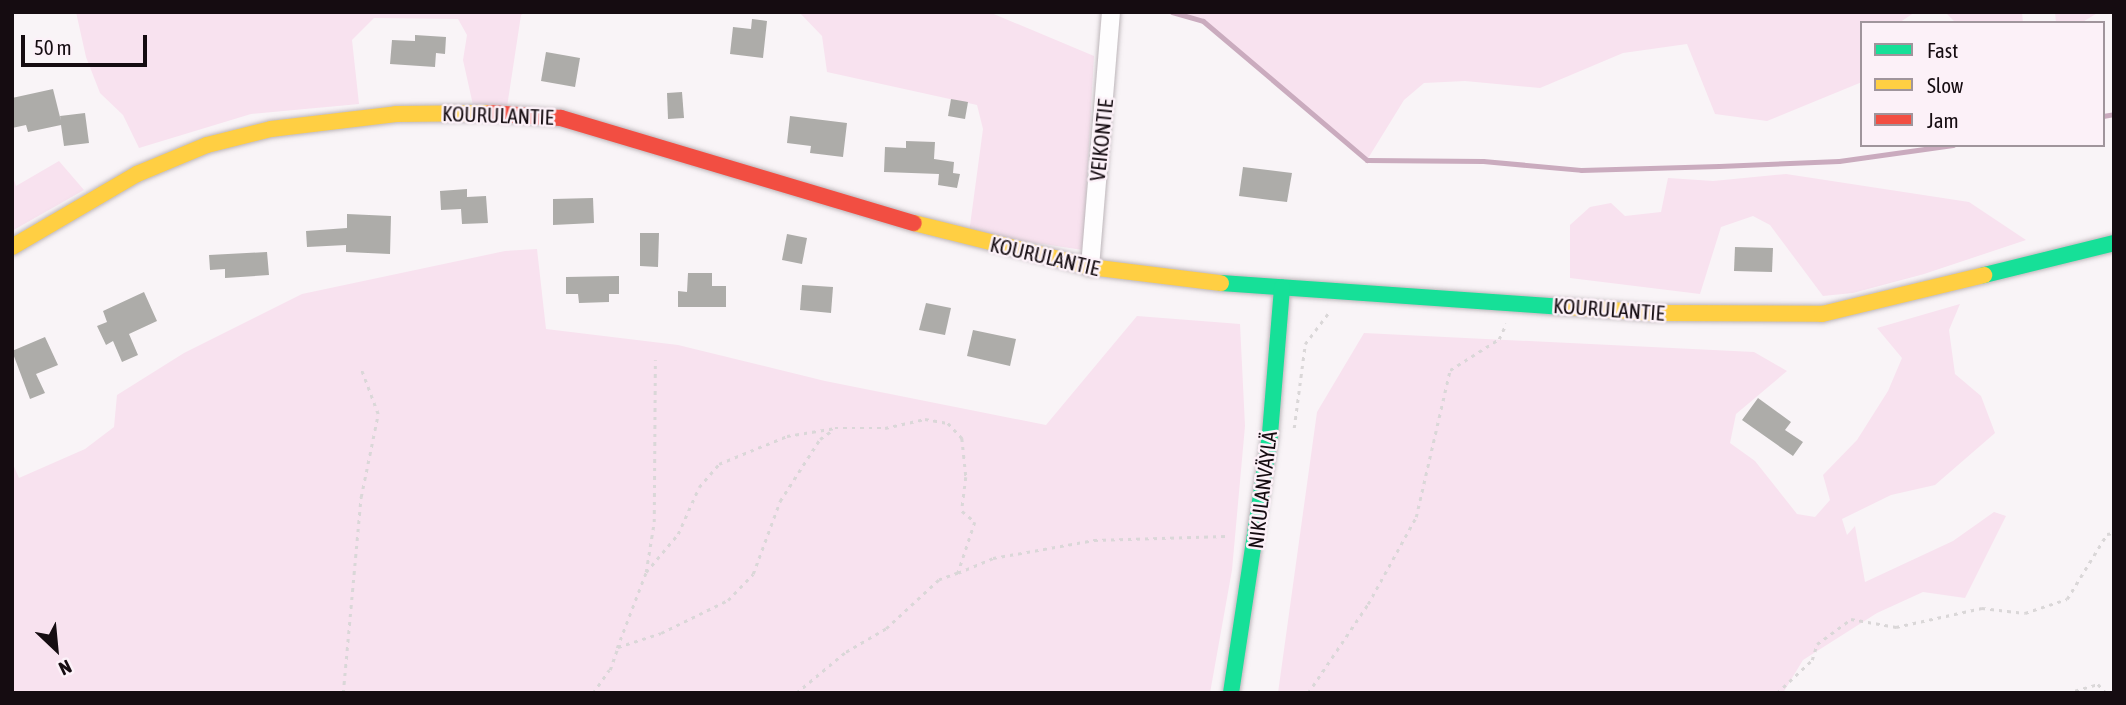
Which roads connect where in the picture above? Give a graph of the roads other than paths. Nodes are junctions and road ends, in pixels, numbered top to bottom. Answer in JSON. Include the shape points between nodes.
{"nodes":[{"id":1,"x":1111,"y":12,"type":"edge"},
{"id":2,"x":2114,"y":243,"type":"edge"},
{"id":3,"x":12,"y":247,"type":"edge"},
{"id":4,"x":1090,"y":267,"type":"junction"},
{"id":5,"x":1282,"y":287,"type":"junction"},
{"id":6,"x":1231,"y":693,"type":"edge"}],
"edges":[{"from":1,"to":4,"type":"street","name":"VEIKONTIE"},
{"from":2,"to":5,"type":"street","name":"KOURULANTIE","via":[[1822,314],[1655,313]]},
{"from":3,"to":4,"type":"street","name":"KOURULANTIE","via":[[137,174],[207,145],[284,128],[396,114],[470,111],[561,118],[948,233]]},
{"from":4,"to":5,"type":"street","name":"KOURULANTIE","via":[[1173,280]]},
{"from":5,"to":6,"type":"street","name":"NIKULANVÄYLÄ","via":[[1270,434]]}]}
